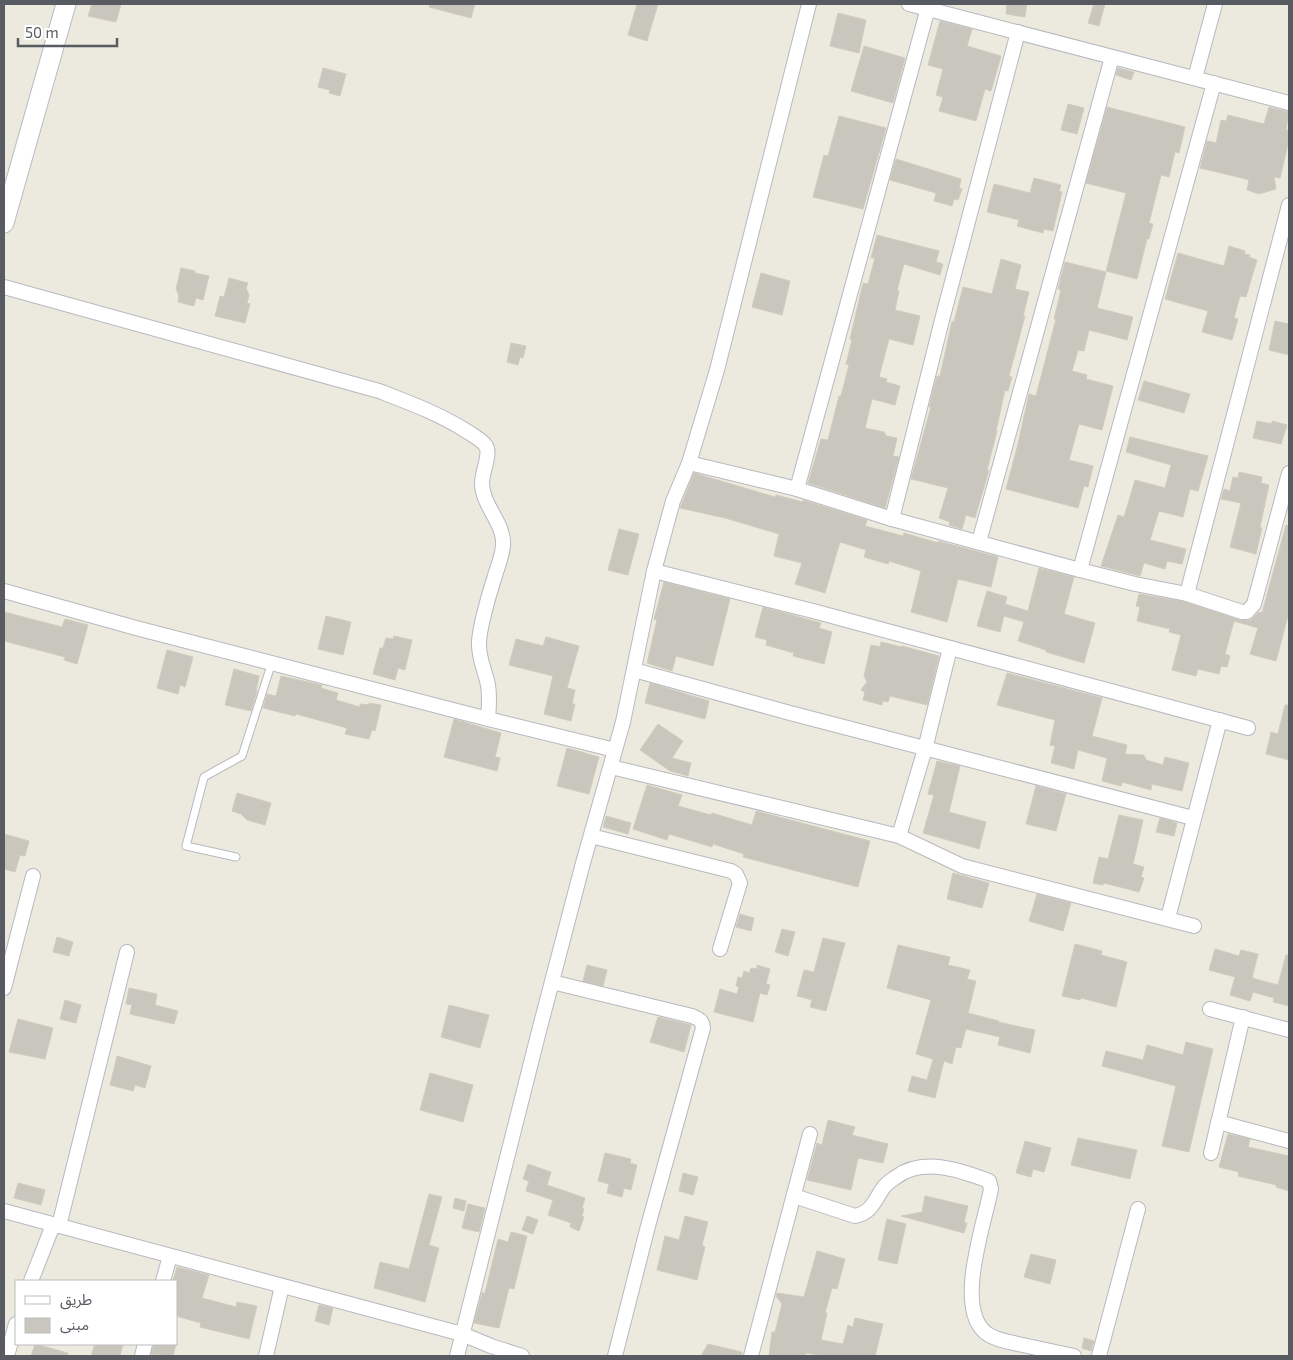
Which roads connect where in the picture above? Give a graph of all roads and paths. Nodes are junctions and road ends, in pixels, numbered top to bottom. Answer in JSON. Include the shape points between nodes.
{"nodes":[{"id":1,"x":66,"y":4,"type":"edge"},
{"id":2,"x":810,"y":4,"type":"edge"},
{"id":3,"x":909,"y":4,"type":"edge"},
{"id":4,"x":1215,"y":4,"type":"edge"},
{"id":5,"x":928,"y":8,"type":"junction"},
{"id":6,"x":1018,"y":32,"type":"junction"},
{"id":7,"x":1112,"y":57,"type":"junction"},
{"id":8,"x":1195,"y":78,"type":"junction"},
{"id":9,"x":1214,"y":83,"type":"junction"},
{"id":10,"x":1289,"y":103,"type":"edge"},
{"id":11,"x":1289,"y":204,"type":"edge"},
{"id":12,"x":4,"y":223,"type":"edge"},
{"id":13,"x":4,"y":287,"type":"edge"},
{"id":14,"x":688,"y":463,"type":"junction"},
{"id":15,"x":1289,"y":473,"type":"edge"},
{"id":16,"x":797,"y":489,"type":"junction"},
{"id":17,"x":892,"y":519,"type":"junction"},
{"id":18,"x":980,"y":542,"type":"junction"},
{"id":19,"x":1080,"y":570,"type":"junction"},
{"id":20,"x":654,"y":571,"type":"junction"},
{"id":21,"x":4,"y":591,"type":"edge"},
{"id":22,"x":1187,"y":594,"type":"junction"},
{"id":23,"x":950,"y":648,"type":"junction"},
{"id":24,"x":272,"y":662,"type":"junction"},
{"id":25,"x":634,"y":670,"type":"junction"},
{"id":26,"x":488,"y":719,"type":"junction"},
{"id":27,"x":1220,"y":720,"type":"junction"},
{"id":28,"x":1248,"y":728,"type":"dead end"},
{"id":29,"x":925,"y":748,"type":"junction"},
{"id":30,"x":615,"y":750,"type":"junction"},
{"id":31,"x":611,"y":767,"type":"junction"},
{"id":32,"x":1193,"y":818,"type":"junction"},
{"id":33,"x":591,"y":836,"type":"junction"},
{"id":34,"x":899,"y":836,"type":"junction"},
{"id":35,"x":236,"y":856,"type":"dead end"},
{"id":36,"x":33,"y":876,"type":"dead end"},
{"id":37,"x":1168,"y":918,"type":"junction"},
{"id":38,"x":1194,"y":926,"type":"dead end"},
{"id":39,"x":720,"y":949,"type":"dead end"},
{"id":40,"x":127,"y":952,"type":"dead end"},
{"id":41,"x":552,"y":982,"type":"junction"},
{"id":42,"x":4,"y":988,"type":"edge"},
{"id":43,"x":1210,"y":1009,"type":"dead end"},
{"id":44,"x":1243,"y":1017,"type":"junction"},
{"id":45,"x":1289,"y":1030,"type":"edge"},
{"id":46,"x":1218,"y":1122,"type":"junction"},
{"id":47,"x":810,"y":1134,"type":"dead end"},
{"id":48,"x":1289,"y":1141,"type":"edge"},
{"id":49,"x":1211,"y":1153,"type":"dead end"},
{"id":50,"x":794,"y":1196,"type":"junction"},
{"id":51,"x":1138,"y":1209,"type":"dead end"},
{"id":52,"x":4,"y":1211,"type":"edge"},
{"id":53,"x":56,"y":1225,"type":"junction"},
{"id":54,"x":170,"y":1256,"type":"junction"},
{"id":55,"x":30,"y":1280,"type":"edge"},
{"id":56,"x":162,"y":1280,"type":"edge"},
{"id":57,"x":282,"y":1286,"type":"junction"},
{"id":58,"x":15,"y":1328,"type":"edge"},
{"id":59,"x":462,"y":1334,"type":"junction"},
{"id":60,"x":7,"y":1356,"type":"edge"},
{"id":61,"x":266,"y":1356,"type":"edge"},
{"id":62,"x":457,"y":1356,"type":"edge"},
{"id":63,"x":522,"y":1356,"type":"edge"},
{"id":64,"x":615,"y":1356,"type":"edge"},
{"id":65,"x":751,"y":1356,"type":"edge"},
{"id":66,"x":1074,"y":1356,"type":"edge"},
{"id":67,"x":1099,"y":1356,"type":"edge"}],
"edges":[{"from":1,"to":12,"type":"main road"},
{"from":2,"to":14,"type":"street","via":[[717,370]]},
{"from":3,"to":5,"type":"street"},
{"from":4,"to":8,"type":"street"},
{"from":5,"to":6,"type":"street"},
{"from":5,"to":16,"type":"street"},
{"from":6,"to":7,"type":"street"},
{"from":6,"to":17,"type":"street"},
{"from":7,"to":8,"type":"street"},
{"from":7,"to":18,"type":"street"},
{"from":8,"to":9,"type":"street"},
{"from":9,"to":10,"type":"street"},
{"from":9,"to":19,"type":"street"},
{"from":11,"to":22,"type":"street"},
{"from":13,"to":26,"type":"street","via":[[379,391],[424,408],[483,442],[488,454],[482,484],[487,506],[501,530],[503,545],[479,641],[479,656],[488,685]]},
{"from":14,"to":16,"type":"street"},
{"from":14,"to":20,"type":"street","via":[[673,501]]},
{"from":15,"to":22,"type":"street","via":[[1251,609],[1242,612]]},
{"from":16,"to":17,"type":"street"},
{"from":17,"to":18,"type":"street"},
{"from":18,"to":19,"type":"street"},
{"from":19,"to":22,"type":"street"},
{"from":20,"to":23,"type":"street"},
{"from":20,"to":25,"type":"street"},
{"from":21,"to":24,"type":"street"},
{"from":23,"to":27,"type":"street"},
{"from":23,"to":29,"type":"street"},
{"from":24,"to":26,"type":"street"},
{"from":24,"to":35,"type":"lane","via":[[242,756],[204,777],[186,846]]},
{"from":25,"to":29,"type":"street"},
{"from":25,"to":30,"type":"street"},
{"from":26,"to":30,"type":"street"},
{"from":27,"to":28,"type":"street"},
{"from":27,"to":32,"type":"street"},
{"from":29,"to":32,"type":"street"},
{"from":29,"to":34,"type":"street"},
{"from":30,"to":31,"type":"street"},
{"from":31,"to":33,"type":"street"},
{"from":31,"to":34,"type":"street"},
{"from":32,"to":37,"type":"street"},
{"from":33,"to":39,"type":"street","via":[[736,874],[740,882]]},
{"from":33,"to":41,"type":"street"},
{"from":34,"to":37,"type":"street","via":[[962,866]]},
{"from":36,"to":42,"type":"street"},
{"from":37,"to":38,"type":"street"},
{"from":40,"to":53,"type":"street"},
{"from":41,"to":59,"type":"street"},
{"from":41,"to":64,"type":"street","via":[[692,1016],[703,1023]]},
{"from":43,"to":44,"type":"street"},
{"from":44,"to":45,"type":"street"},
{"from":44,"to":46,"type":"street"},
{"from":46,"to":48,"type":"street"},
{"from":46,"to":49,"type":"street"},
{"from":47,"to":50,"type":"street"},
{"from":50,"to":65,"type":"street"},
{"from":50,"to":66,"type":"street","via":[[855,1216],[869,1210],[885,1185],[914,1167],[947,1168],[989,1181],[992,1189],[973,1271],[973,1313],[988,1335]]},
{"from":51,"to":67,"type":"street"},
{"from":52,"to":53,"type":"street"},
{"from":53,"to":54,"type":"street"},
{"from":53,"to":55,"type":"street"},
{"from":54,"to":56,"type":"street"},
{"from":54,"to":57,"type":"street"},
{"from":57,"to":59,"type":"street"},
{"from":57,"to":61,"type":"street"},
{"from":58,"to":60,"type":"street"},
{"from":59,"to":62,"type":"street"},
{"from":59,"to":63,"type":"street"}]}
